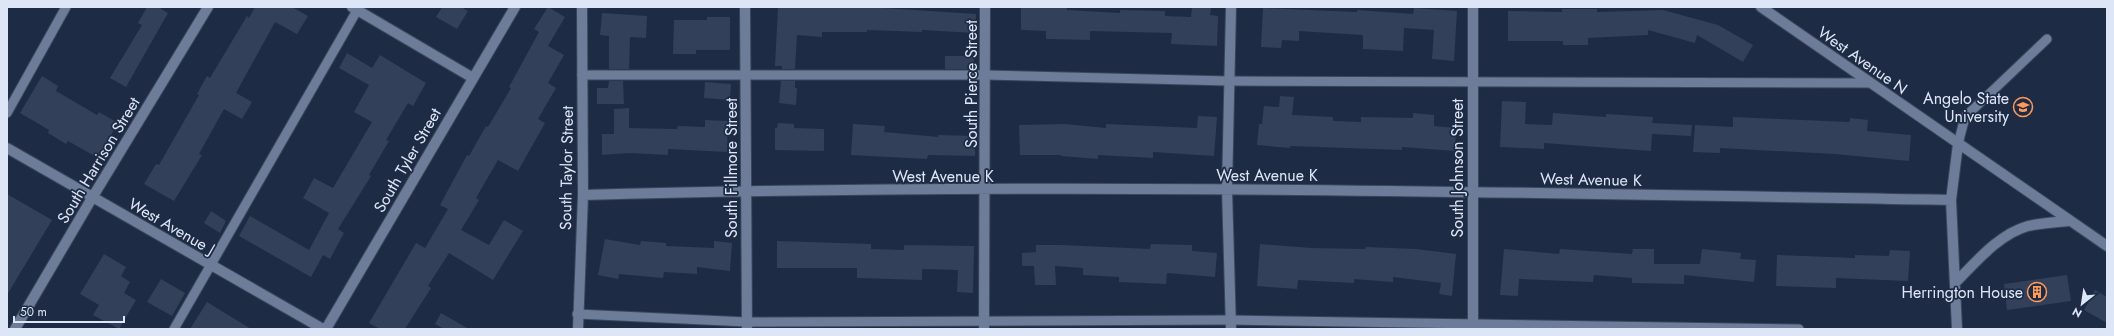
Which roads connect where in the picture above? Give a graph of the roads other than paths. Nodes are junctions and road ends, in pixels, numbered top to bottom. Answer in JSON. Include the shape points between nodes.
{"nodes":[{"id":1,"x":66,"y":7,"type":"edge"},
{"id":2,"x":208,"y":7,"type":"edge"},
{"id":3,"x":515,"y":7,"type":"edge"},
{"id":4,"x":582,"y":7,"type":"edge"},
{"id":5,"x":745,"y":7,"type":"edge"},
{"id":6,"x":985,"y":7,"type":"edge"},
{"id":7,"x":1231,"y":7,"type":"edge"},
{"id":8,"x":1473,"y":7,"type":"edge"},
{"id":9,"x":1761,"y":7,"type":"edge"},
{"id":10,"x":356,"y":8,"type":"edge"},
{"id":11,"x":2047,"y":39,"type":"dead end"},
{"id":12,"x":582,"y":75,"type":"junction"},
{"id":13,"x":986,"y":75,"type":"junction"},
{"id":14,"x":746,"y":76,"type":"junction"},
{"id":15,"x":473,"y":78,"type":"junction"},
{"id":16,"x":1473,"y":80,"type":"junction"},
{"id":17,"x":1229,"y":81,"type":"junction"},
{"id":18,"x":1870,"y":83,"type":"junction"},
{"id":19,"x":7,"y":113,"type":"edge"},
{"id":20,"x":1958,"y":144,"type":"junction"},
{"id":21,"x":7,"y":148,"type":"edge"},
{"id":22,"x":1227,"y":189,"type":"junction"},
{"id":23,"x":746,"y":191,"type":"junction"},
{"id":24,"x":986,"y":191,"type":"junction"},
{"id":25,"x":1472,"y":192,"type":"junction"},
{"id":26,"x":583,"y":195,"type":"junction"},
{"id":27,"x":92,"y":198,"type":"junction"},
{"id":28,"x":1951,"y":200,"type":"junction"},
{"id":29,"x":2069,"y":221,"type":"junction"},
{"id":30,"x":2107,"y":246,"type":"edge"},
{"id":31,"x":211,"y":266,"type":"junction"},
{"id":32,"x":1955,"y":283,"type":"junction"},
{"id":33,"x":577,"y":314,"type":"junction"},
{"id":34,"x":1230,"y":324,"type":"edge"},
{"id":35,"x":984,"y":325,"type":"edge"},
{"id":36,"x":747,"y":326,"type":"edge"},
{"id":37,"x":1472,"y":327,"type":"edge"},
{"id":38,"x":15,"y":329,"type":"edge"},
{"id":39,"x":174,"y":329,"type":"edge"},
{"id":40,"x":323,"y":329,"type":"edge"},
{"id":41,"x":326,"y":329,"type":"edge"},
{"id":42,"x":578,"y":329,"type":"edge"},
{"id":43,"x":1798,"y":329,"type":"edge"},
{"id":44,"x":1957,"y":329,"type":"edge"}],
"edges":[{"from":1,"to":19,"type":"lane"},
{"from":2,"to":27,"type":"street","name":"South Harrison Street"},
{"from":3,"to":15,"type":"street","name":"South Tyler Street"},
{"from":4,"to":12,"type":"street","name":"South Taylor Street"},
{"from":5,"to":14,"type":"street","name":"South Fillmore Street"},
{"from":6,"to":13,"type":"street","name":"South Pierce Street"},
{"from":7,"to":17,"type":"street"},
{"from":8,"to":16,"type":"street","name":"South Johnson Street"},
{"from":9,"to":18,"type":"street","name":"West Avenue N"},
{"from":10,"to":15,"type":"street"},
{"from":10,"to":31,"type":"lane"},
{"from":11,"to":20,"type":"lane","via":[[1966,117]]},
{"from":12,"to":14,"type":"lane"},
{"from":12,"to":26,"type":"street","name":"South Taylor Street"},
{"from":13,"to":14,"type":"lane"},
{"from":13,"to":17,"type":"lane"},
{"from":13,"to":24,"type":"street","name":"South Pierce Street"},
{"from":14,"to":23,"type":"street","name":"South Fillmore Street"},
{"from":15,"to":41,"type":"street","name":"South Tyler Street"},
{"from":16,"to":17,"type":"lane"},
{"from":16,"to":18,"type":"lane"},
{"from":16,"to":25,"type":"street","name":"South Johnson Street"},
{"from":17,"to":22,"type":"street"},
{"from":18,"to":20,"type":"street","name":"West Avenue N"},
{"from":20,"to":28,"type":"street"},
{"from":20,"to":29,"type":"street","name":"West Avenue N"},
{"from":21,"to":27,"type":"street","name":"West Avenue J"},
{"from":22,"to":24,"type":"street","name":"West Avenue K"},
{"from":22,"to":25,"type":"street","name":"West Avenue K"},
{"from":22,"to":34,"type":"street"},
{"from":23,"to":24,"type":"street","name":"West Avenue K"},
{"from":23,"to":26,"type":"street","name":"West Avenue K"},
{"from":23,"to":36,"type":"street","name":"South Fillmore Street"},
{"from":24,"to":35,"type":"street","name":"South Pierce Street"},
{"from":25,"to":28,"type":"street","name":"West Avenue K"},
{"from":25,"to":37,"type":"street","name":"South Johnson Street"},
{"from":26,"to":33,"type":"street","name":"South Taylor Street"},
{"from":27,"to":31,"type":"street","name":"West Avenue J"},
{"from":27,"to":38,"type":"street","name":"South Harrison Street"},
{"from":28,"to":32,"type":"street"},
{"from":29,"to":30,"type":"street","name":"West Avenue N"},
{"from":29,"to":32,"type":"street","via":[[2028,226],[2006,237],[1986,252]]},
{"from":31,"to":39,"type":"lane"},
{"from":31,"to":40,"type":"street","name":"West Avenue J"},
{"from":32,"to":44,"type":"street"},
{"from":33,"to":36,"type":"lane"},
{"from":33,"to":42,"type":"street","name":"South Taylor Street"},
{"from":34,"to":35,"type":"lane"},
{"from":34,"to":37,"type":"lane"},
{"from":35,"to":36,"type":"lane"},
{"from":37,"to":43,"type":"lane"}]}
